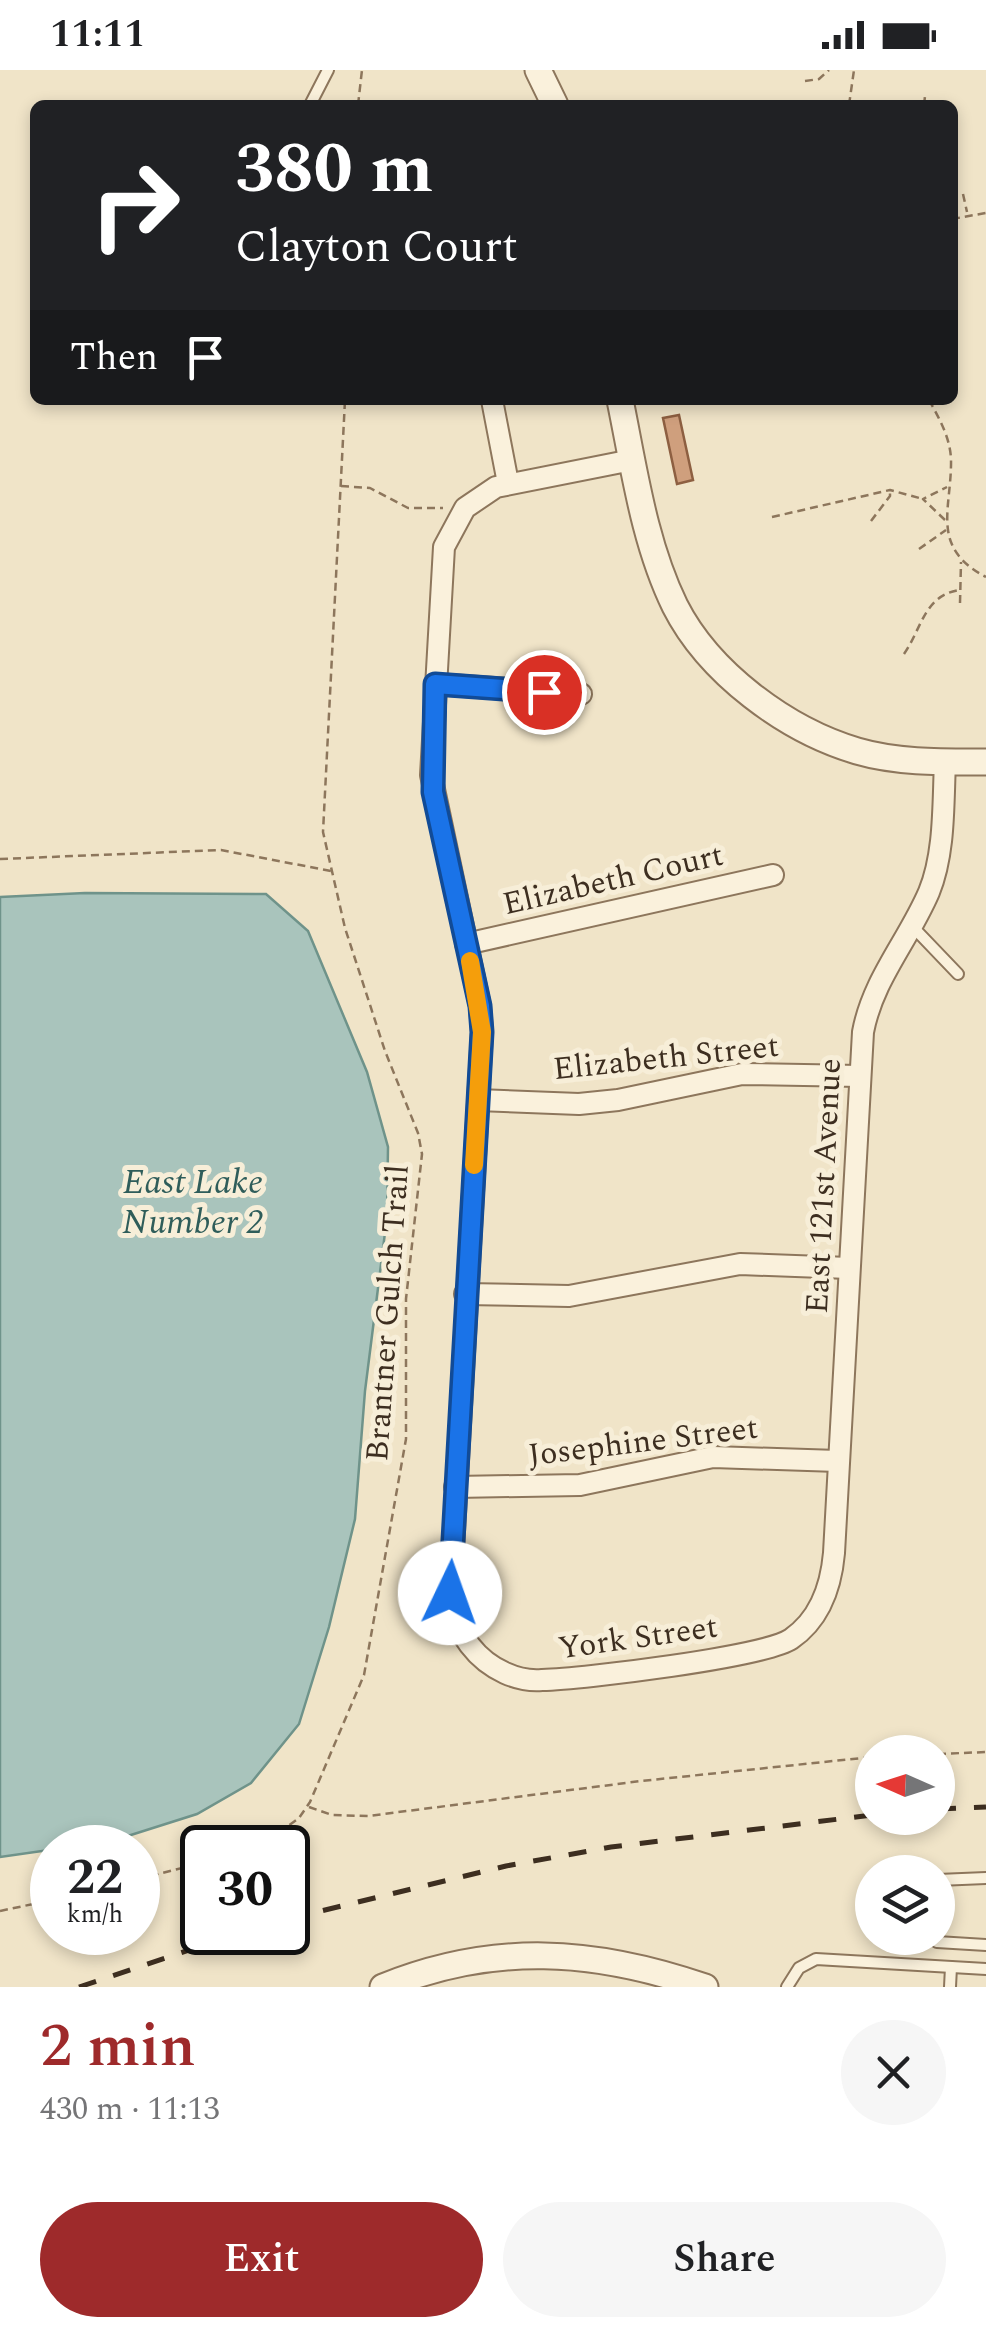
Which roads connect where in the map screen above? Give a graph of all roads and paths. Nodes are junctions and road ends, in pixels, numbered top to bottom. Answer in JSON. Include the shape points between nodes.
{"nodes":[{"id":1,"x":328,"y":70,"type":"edge"},
{"id":2,"x":362,"y":70,"type":"edge"},
{"id":3,"x":538,"y":70,"type":"edge"},
{"id":4,"x":829,"y":70,"type":"edge"},
{"id":5,"x":854,"y":70,"type":"edge"},
{"id":6,"x":805,"y":81,"type":"dead end"},
{"id":7,"x":924,"y":96,"type":"dead end"},
{"id":8,"x":313,"y":100,"type":"edge"},
{"id":9,"x":359,"y":100,"type":"edge"},
{"id":10,"x":553,"y":100,"type":"edge"},
{"id":11,"x":850,"y":100,"type":"edge"},
{"id":12,"x":924,"y":100,"type":"edge"},
{"id":13,"x":963,"y":194,"type":"dead end"},
{"id":14,"x":986,"y":213,"type":"edge"},
{"id":15,"x":968,"y":214,"type":"junction"},
{"id":16,"x":958,"y":217,"type":"edge"},
{"id":17,"x":345,"y":405,"type":"edge"},
{"id":18,"x":493,"y":405,"type":"edge"},
{"id":19,"x":621,"y":405,"type":"edge"},
{"id":20,"x":932,"y":405,"type":"edge"},
{"id":21,"x":632,"y":460,"type":"junction"},
{"id":22,"x":508,"y":483,"type":"junction"},
{"id":23,"x":340,"y":486,"type":"junction"},
{"id":24,"x":949,"y":486,"type":"junction"},
{"id":25,"x":890,"y":490,"type":"junction"},
{"id":26,"x":923,"y":499,"type":"junction"},
{"id":27,"x":465,"y":508,"type":"junction"},
{"id":28,"x":772,"y":517,"type":"dead end"},
{"id":29,"x":871,"y":521,"type":"dead end"},
{"id":30,"x":946,"y":521,"type":"junction"},
{"id":31,"x":947,"y":530,"type":"junction"},
{"id":32,"x":919,"y":549,"type":"dead end"},
{"id":33,"x":961,"y":560,"type":"junction"},
{"id":34,"x":986,"y":577,"type":"edge"},
{"id":35,"x":960,"y":590,"type":"junction"},
{"id":36,"x":960,"y":603,"type":"dead end"},
{"id":37,"x":904,"y":654,"type":"dead end"},
{"id":38,"x":435,"y":684,"type":"junction"},
{"id":39,"x":581,"y":694,"type":"dead end"},
{"id":40,"x":944,"y":762,"type":"junction"},
{"id":41,"x":986,"y":762,"type":"edge"},
{"id":42,"x":0,"y":859,"type":"edge"},
{"id":43,"x":332,"y":871,"type":"junction"},
{"id":44,"x":772,"y":875,"type":"dead end"},
{"id":45,"x":912,"y":927,"type":"junction"},
{"id":46,"x":466,"y":944,"type":"junction"},
{"id":47,"x":958,"y":974,"type":"dead end"},
{"id":48,"x":860,"y":1076,"type":"junction"},
{"id":49,"x":478,"y":1100,"type":"junction"},
{"id":50,"x":848,"y":1268,"type":"junction"},
{"id":51,"x":465,"y":1294,"type":"junction"},
{"id":52,"x":838,"y":1460,"type":"junction"},
{"id":53,"x":454,"y":1487,"type":"junction"},
{"id":54,"x":808,"y":1624,"type":"joint"},
{"id":55,"x":986,"y":1752,"type":"edge"},
{"id":56,"x":955,"y":1753,"type":"edge"},
{"id":57,"x":855,"y":1759,"type":"edge"},
{"id":58,"x":307,"y":1806,"type":"junction"},
{"id":59,"x":288,"y":1825,"type":"edge"},
{"id":60,"x":986,"y":1878,"type":"edge"},
{"id":61,"x":955,"y":1879,"type":"edge"},
{"id":62,"x":30,"y":1904,"type":"edge"},
{"id":63,"x":0,"y":1910,"type":"edge"},
{"id":64,"x":955,"y":1943,"type":"edge"},
{"id":65,"x":986,"y":1946,"type":"edge"},
{"id":66,"x":951,"y":1967,"type":"junction"},
{"id":67,"x":986,"y":1970,"type":"edge"},
{"id":68,"x":383,"y":1987,"type":"edge"},
{"id":69,"x":705,"y":1987,"type":"edge"},
{"id":70,"x":788,"y":1987,"type":"edge"},
{"id":71,"x":950,"y":1987,"type":"edge"}],
"edges":[{"from":1,"to":8,"type":"lane"},
{"from":2,"to":9,"type":"path"},
{"from":3,"to":10,"type":"street"},
{"from":4,"to":6,"type":"path"},
{"from":5,"to":11,"type":"path"},
{"from":7,"to":12,"type":"path"},
{"from":13,"to":15,"type":"path"},
{"from":14,"to":15,"type":"path"},
{"from":15,"to":16,"type":"path"},
{"from":17,"to":23,"type":"path","name":"Brantner Gulch Trail"},
{"from":18,"to":22,"type":"street"},
{"from":19,"to":21,"type":"street"},
{"from":20,"to":24,"type":"path","via":[[951,455]]},
{"from":21,"to":22,"type":"street"},
{"from":21,"to":40,"type":"street","via":[[674,604],[700,646],[758,698],[828,740],[871,754]]},
{"from":22,"to":27,"type":"street"},
{"from":23,"to":27,"type":"path","via":[[370,488],[408,508]]},
{"from":23,"to":43,"type":"path","name":"Brantner Gulch Trail","via":[[324,832]]},
{"from":24,"to":26,"type":"path"},
{"from":24,"to":30,"type":"path"},
{"from":25,"to":26,"type":"path"},
{"from":25,"to":28,"type":"path"},
{"from":25,"to":29,"type":"path"},
{"from":26,"to":30,"type":"path"},
{"from":27,"to":38,"type":"street","via":[[440,565]]},
{"from":30,"to":31,"type":"path"},
{"from":31,"to":32,"type":"path"},
{"from":31,"to":33,"type":"path"},
{"from":33,"to":34,"type":"path"},
{"from":33,"to":35,"type":"path"},
{"from":35,"to":36,"type":"path"},
{"from":35,"to":37,"type":"path","via":[[940,595],[925,610],[922,629]]},
{"from":38,"to":39,"type":"street"},
{"from":38,"to":46,"type":"street","via":[[431,775]]},
{"from":40,"to":41,"type":"street"},
{"from":40,"to":45,"type":"street","name":"East 121st Avenue","via":[[938,859]]},
{"from":42,"to":43,"type":"path","via":[[221,850]]},
{"from":43,"to":58,"type":"path","name":"Brantner Gulch Trail","via":[[422,1154],[406,1300],[406,1439],[364,1675]]},
{"from":44,"to":46,"type":"street","name":"Elizabeth Court"},
{"from":45,"to":47,"type":"lane"},
{"from":45,"to":48,"type":"street","name":"East 121st Avenue","via":[[871,998]]},
{"from":46,"to":49,"type":"street","via":[[481,1019]]},
{"from":48,"to":49,"type":"street","name":"Elizabeth Street","via":[[742,1074],[579,1104]]},
{"from":48,"to":50,"type":"street","name":"East 121st Avenue"},
{"from":49,"to":51,"type":"street"},
{"from":50,"to":51,"type":"street","via":[[740,1264],[569,1296]]},
{"from":50,"to":52,"type":"street","name":"East 121st Avenue"},
{"from":51,"to":53,"type":"street"},
{"from":52,"to":53,"type":"street","name":"Josephine Street","via":[[713,1457],[580,1485]]},
{"from":52,"to":54,"type":"street","name":"East 121st Avenue","via":[[830,1586]]},
{"from":53,"to":54,"type":"street","name":"York Street","via":[[454,1620],[476,1653],[503,1672],[546,1680],[760,1653]]},
{"from":55,"to":56,"type":"path"},
{"from":57,"to":58,"type":"path","via":[[368,1816]]},
{"from":58,"to":59,"type":"path","name":"Brantner Gulch Trail"},
{"from":60,"to":61,"type":"lane"},
{"from":62,"to":63,"type":"path"},
{"from":64,"to":65,"type":"lane"},
{"from":66,"to":67,"type":"lane"},
{"from":66,"to":70,"type":"lane","via":[[816,1959]]},
{"from":66,"to":71,"type":"lane"},
{"from":68,"to":69,"type":"street","via":[[458,1964],[550,1954],[618,1961]]}]}
